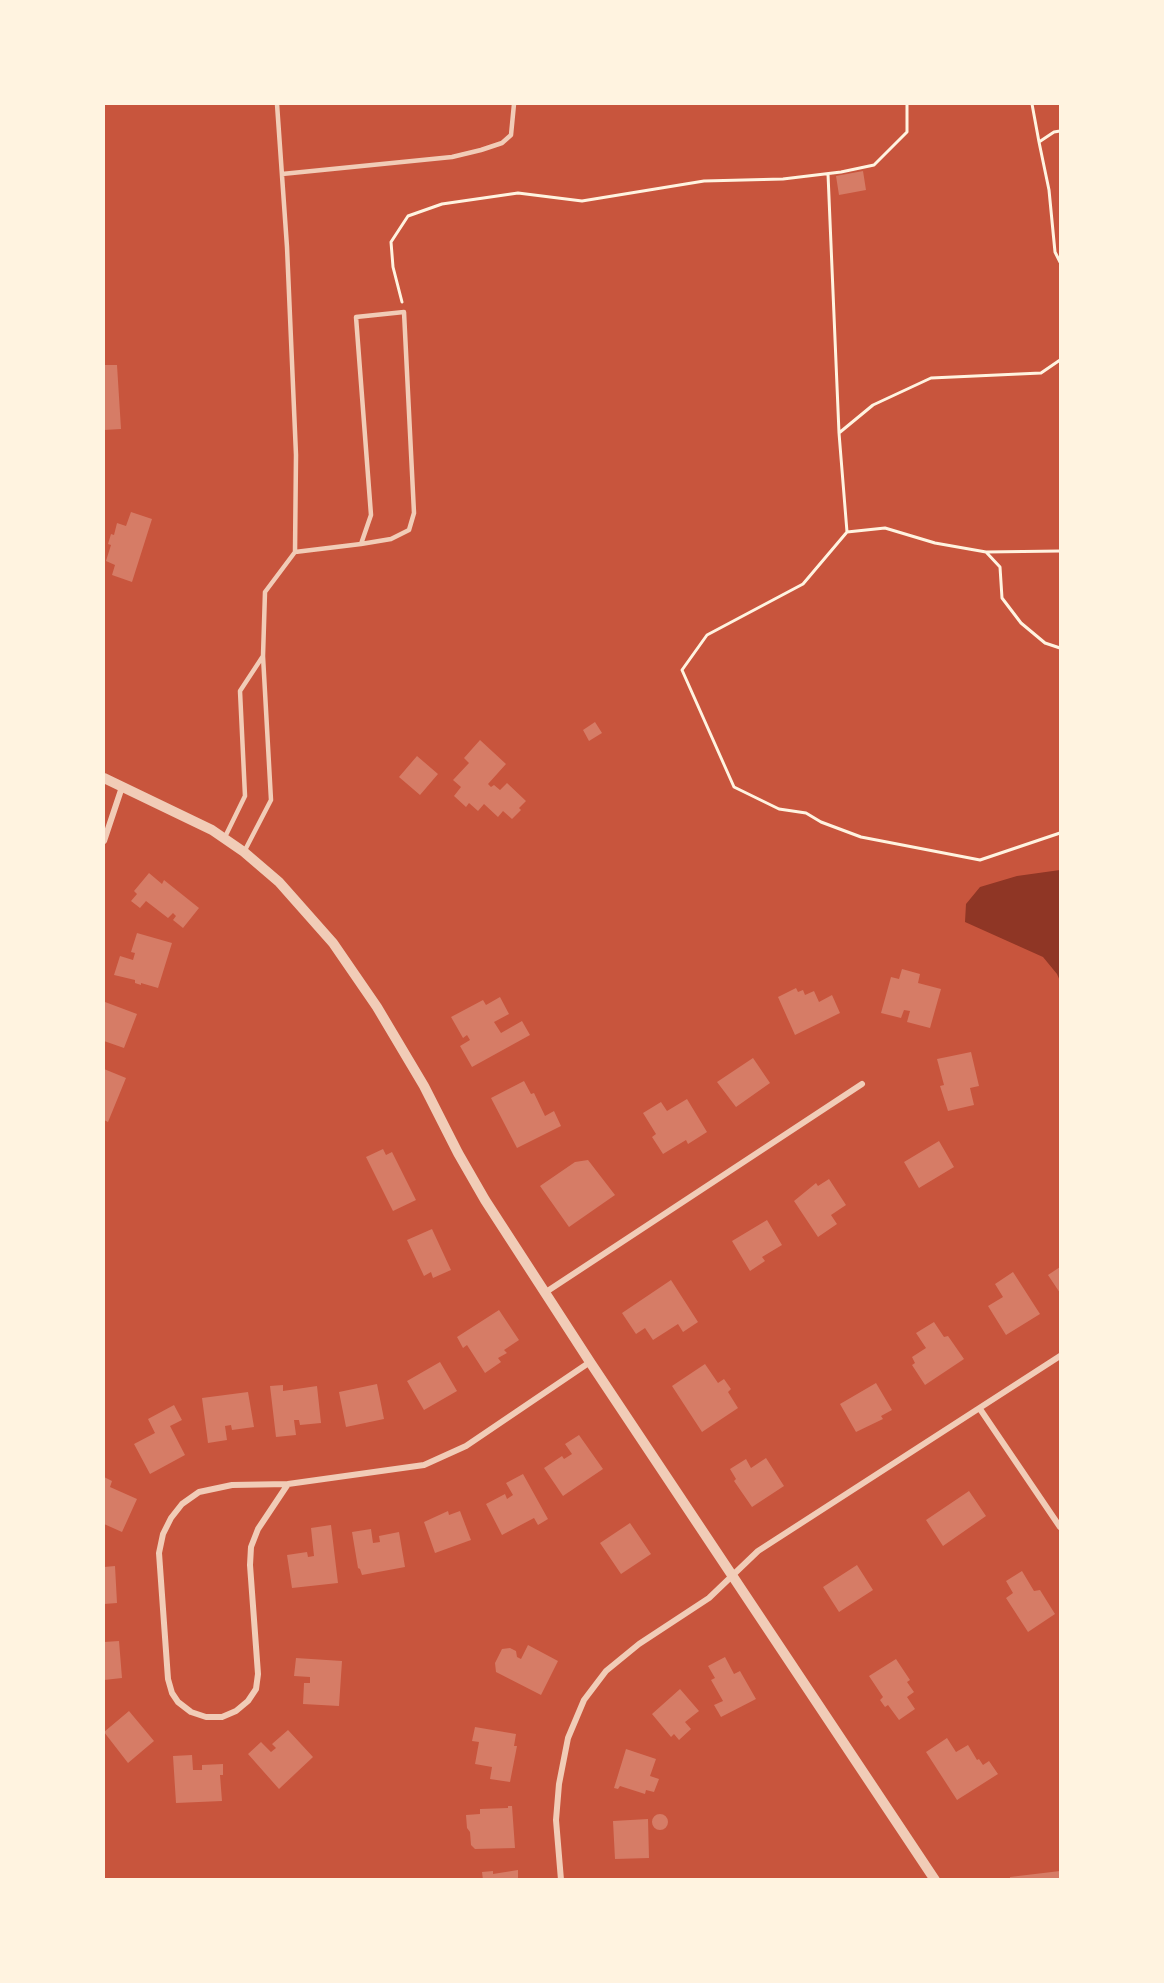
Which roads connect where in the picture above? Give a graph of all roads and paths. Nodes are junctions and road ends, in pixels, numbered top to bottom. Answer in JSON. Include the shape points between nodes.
{"nodes":[{"id":1,"x":277,"y":104,"type":"edge"},
{"id":2,"x":514,"y":104,"type":"edge"},
{"id":3,"x":908,"y":104,"type":"edge"},
{"id":4,"x":1032,"y":104,"type":"edge"},
{"id":5,"x":1060,"y":132,"type":"edge"},
{"id":6,"x":1039,"y":142,"type":"junction"},
{"id":7,"x":282,"y":174,"type":"junction"},
{"id":8,"x":828,"y":174,"type":"junction"},
{"id":9,"x":1060,"y":262,"type":"edge"},
{"id":10,"x":404,"y":312,"type":"junction"},
{"id":11,"x":1060,"y":360,"type":"edge"},
{"id":12,"x":839,"y":433,"type":"junction"},
{"id":13,"x":847,"y":532,"type":"junction"},
{"id":14,"x":361,"y":544,"type":"junction"},
{"id":15,"x":1060,"y":551,"type":"edge"},
{"id":16,"x":295,"y":552,"type":"junction"},
{"id":17,"x":986,"y":552,"type":"junction"},
{"id":18,"x":1060,"y":648,"type":"edge"},
{"id":19,"x":263,"y":656,"type":"junction"},
{"id":20,"x":104,"y":778,"type":"edge"},
{"id":21,"x":122,"y":787,"type":"junction"},
{"id":22,"x":1060,"y":833,"type":"edge"},
{"id":23,"x":224,"y":839,"type":"junction"},
{"id":24,"x":104,"y":841,"type":"edge"},
{"id":25,"x":244,"y":852,"type":"junction"},
{"id":26,"x":862,"y":1084,"type":"dead end"},
{"id":27,"x":546,"y":1292,"type":"junction"},
{"id":28,"x":1060,"y":1356,"type":"edge"},
{"id":29,"x":590,"y":1362,"type":"junction"},
{"id":30,"x":980,"y":1409,"type":"junction"},
{"id":31,"x":288,"y":1484,"type":"junction"},
{"id":32,"x":1060,"y":1527,"type":"edge"},
{"id":33,"x":733,"y":1576,"type":"junction"},
{"id":34,"x":561,"y":1880,"type":"edge"},
{"id":35,"x":935,"y":1880,"type":"edge"}],
"edges":[{"from":1,"to":7,"type":"lane"},
{"from":2,"to":7,"type":"lane","via":[[511,135],[502,143],[481,150],[453,157]]},
{"from":3,"to":8,"type":"path","via":[[907,132],[874,165]]},
{"from":4,"to":6,"type":"path"},
{"from":5,"to":6,"type":"path"},
{"from":6,"to":9,"type":"path","via":[[1055,252]]},
{"from":7,"to":16,"type":"lane","via":[[297,455]]},
{"from":8,"to":10,"type":"path","via":[[704,181],[582,201],[518,193],[442,204],[408,216],[391,242]]},
{"from":8,"to":12,"type":"path"},
{"from":10,"to":14,"type":"lane","via":[[414,513],[409,530],[391,540]]},
{"from":10,"to":14,"type":"lane","via":[[356,317],[371,515]]},
{"from":11,"to":12,"type":"path","via":[[1041,373],[931,378],[873,405]]},
{"from":12,"to":13,"type":"path"},
{"from":13,"to":17,"type":"path","via":[[885,528],[935,543]]},
{"from":13,"to":22,"type":"path","via":[[803,584],[707,635],[682,670],[734,788],[779,809],[806,813],[861,837],[980,860]]},
{"from":14,"to":16,"type":"lane"},
{"from":15,"to":17,"type":"path"},
{"from":16,"to":19,"type":"lane","via":[[265,591]]},
{"from":17,"to":18,"type":"path","via":[[1000,567],[1002,598],[1021,623],[1046,643]]},
{"from":19,"to":23,"type":"lane","via":[[240,691],[245,796]]},
{"from":19,"to":25,"type":"lane","via":[[271,800]]},
{"from":20,"to":21,"type":"street"},
{"from":21,"to":23,"type":"street"},
{"from":21,"to":24,"type":"street"},
{"from":23,"to":25,"type":"street"},
{"from":25,"to":27,"type":"street","via":[[279,882],[333,943],[377,1007],[485,1200]]},
{"from":26,"to":27,"type":"street"},
{"from":27,"to":29,"type":"street"},
{"from":28,"to":30,"type":"street"},
{"from":29,"to":31,"type":"street","via":[[466,1446],[424,1465]]},
{"from":29,"to":33,"type":"street"},
{"from":30,"to":32,"type":"street"},
{"from":30,"to":33,"type":"street","via":[[758,1551]]},
{"from":31,"to":31,"type":"street","via":[[232,1485],[199,1492],[182,1504],[163,1534],[159,1553],[168,1679],[178,1702],[191,1712],[222,1717],[236,1711],[256,1689],[251,1547],[258,1529]]},
{"from":33,"to":34,"type":"street","via":[[709,1598],[606,1671],[584,1700],[568,1738],[559,1784],[556,1820]]},
{"from":33,"to":35,"type":"street"}]}
